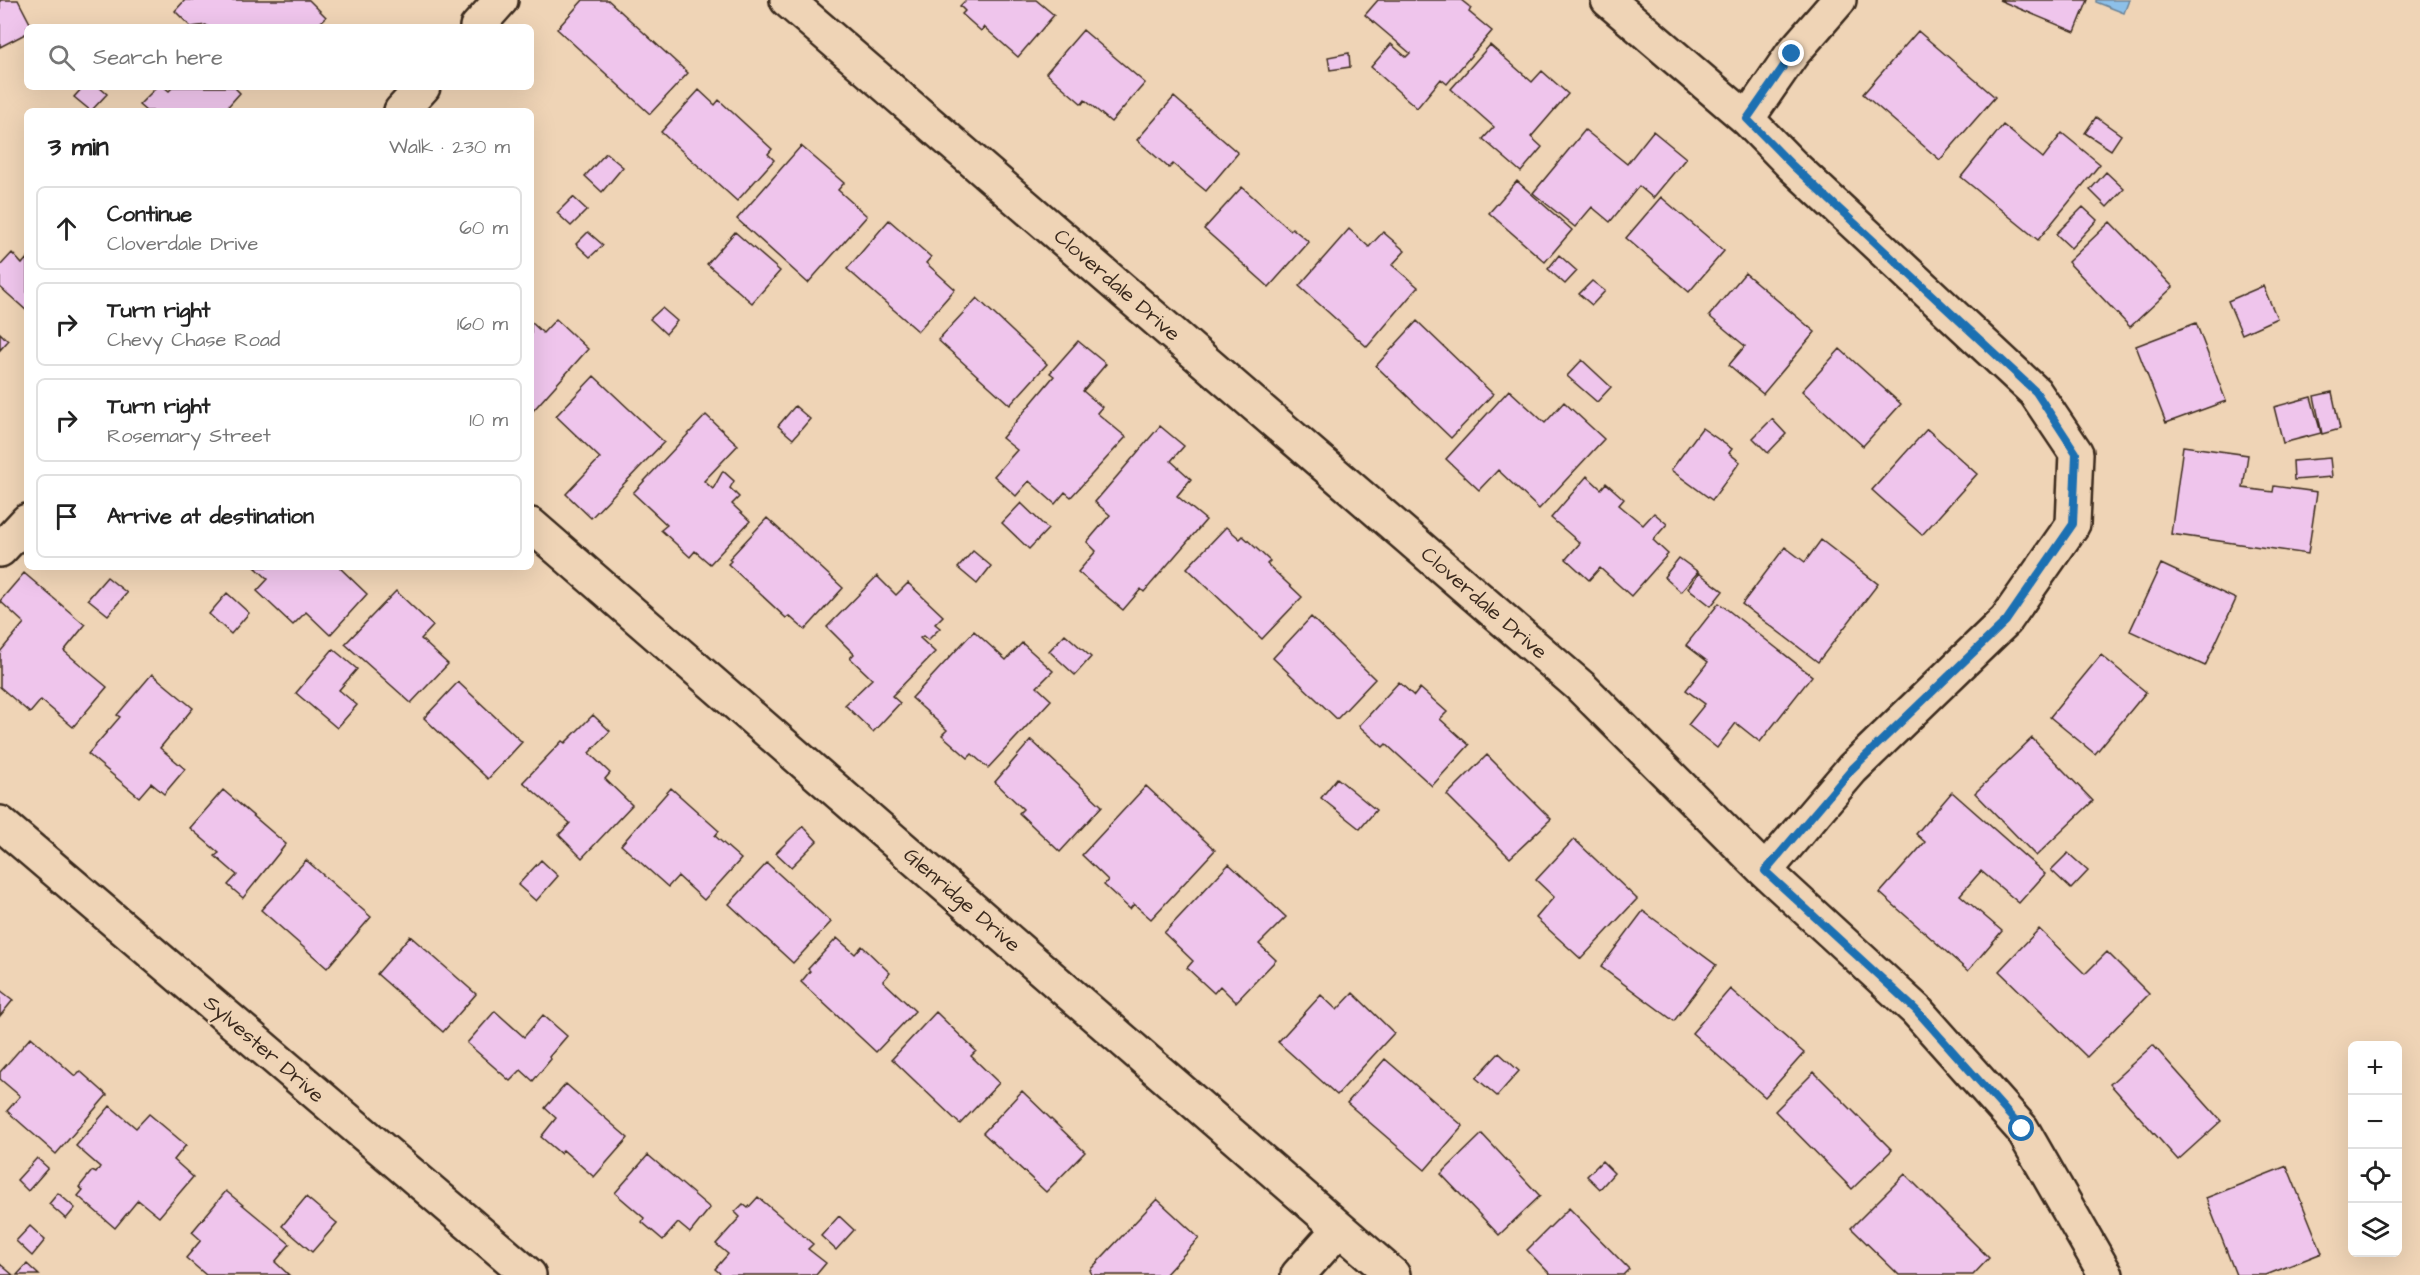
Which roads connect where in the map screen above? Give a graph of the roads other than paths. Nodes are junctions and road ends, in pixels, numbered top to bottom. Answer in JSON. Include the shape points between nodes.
{"nodes":[{"id":1,"x":501,"y":0,"type":"edge"},
{"id":2,"x":787,"y":0,"type":"edge"},
{"id":3,"x":1608,"y":0,"type":"edge"},
{"id":4,"x":1839,"y":0,"type":"edge"},
{"id":5,"x":480,"y":24,"type":"edge"},
{"id":6,"x":420,"y":90,"type":"edge"},
{"id":7,"x":404,"y":108,"type":"edge"},
{"id":8,"x":1747,"y":119,"type":"junction"},
{"id":9,"x":24,"y":523,"type":"edge"},
{"id":10,"x":534,"y":528,"type":"edge"},
{"id":11,"x":0,"y":550,"type":"edge"},
{"id":12,"x":0,"y":823,"type":"edge"},
{"id":13,"x":1765,"y":871,"type":"junction"},
{"id":14,"x":1339,"y":1229,"type":"junction"},
{"id":15,"x":529,"y":1275,"type":"edge"},
{"id":16,"x":1298,"y":1275,"type":"edge"},
{"id":17,"x":1393,"y":1275,"type":"edge"},
{"id":18,"x":2106,"y":1275,"type":"edge"}],
"edges":[{"from":1,"to":5,"type":"street"},
{"from":2,"to":13,"type":"street","name":"Cloverdale Drive","via":[[1580,686]]},
{"from":3,"to":8,"type":"street"},
{"from":4,"to":8,"type":"street","via":[[1792,54]]},
{"from":6,"to":7,"type":"street"},
{"from":8,"to":13,"type":"street","via":[[2036,392],[2076,453],[2073,524],[2006,621],[1852,769]]},
{"from":9,"to":11,"type":"street"},
{"from":10,"to":14,"type":"street","name":"Glenridge Drive"},
{"from":12,"to":15,"type":"street","name":"Sylvester Drive"},
{"from":13,"to":18,"type":"street","name":"Cloverdale Drive","via":[[1916,1010],[2022,1129]]},
{"from":14,"to":16,"type":"street"},
{"from":14,"to":17,"type":"street","name":"Glenridge Drive"}]}
